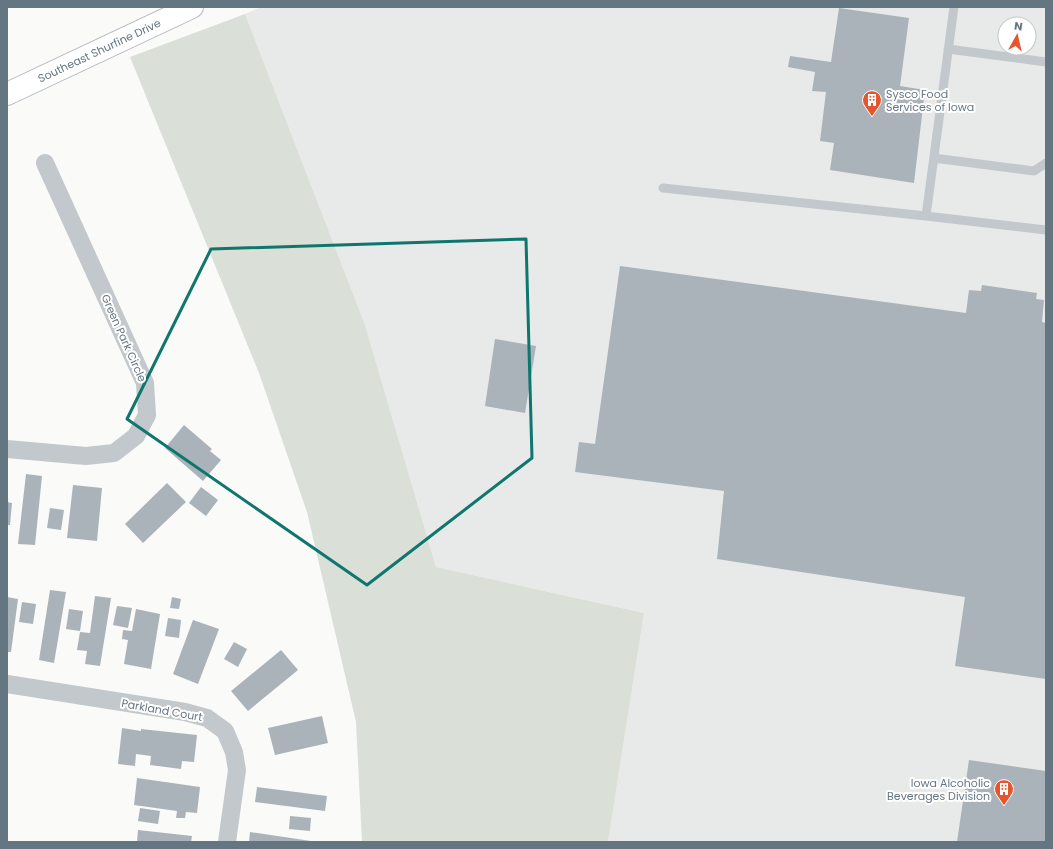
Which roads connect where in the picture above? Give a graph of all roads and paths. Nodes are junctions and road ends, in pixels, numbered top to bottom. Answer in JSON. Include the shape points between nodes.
{"nodes":[{"id":1,"x":192,"y":7,"type":"edge"},
{"id":2,"x":954,"y":7,"type":"edge"},
{"id":3,"x":948,"y":49,"type":"junction"},
{"id":4,"x":1046,"y":62,"type":"edge"},
{"id":5,"x":7,"y":94,"type":"edge"},
{"id":6,"x":934,"y":158,"type":"junction"},
{"id":7,"x":1046,"y":163,"type":"edge"},
{"id":8,"x":45,"y":164,"type":"dead end"},
{"id":9,"x":663,"y":188,"type":"dead end"},
{"id":10,"x":926,"y":216,"type":"junction"},
{"id":11,"x":1046,"y":230,"type":"edge"},
{"id":12,"x":7,"y":450,"type":"edge"},
{"id":13,"x":7,"y":684,"type":"edge"},
{"id":14,"x":227,"y":842,"type":"edge"}],
"edges":[{"from":1,"to":5,"type":"street","name":"Southeast Shurfine Drive"},
{"from":2,"to":3,"type":"lane"},
{"from":3,"to":4,"type":"lane"},
{"from":3,"to":6,"type":"lane"},
{"from":6,"to":7,"type":"lane","via":[[1034,171]]},
{"from":6,"to":10,"type":"lane"},
{"from":8,"to":12,"type":"street","name":"Green Park Circle","via":[[145,383],[147,414],[136,436],[114,453],[86,456]]},
{"from":9,"to":10,"type":"lane"},
{"from":10,"to":11,"type":"lane"},
{"from":13,"to":14,"type":"street","name":"Parkland Court","via":[[185,712],[207,718],[225,731],[234,752],[237,770]]}]}
